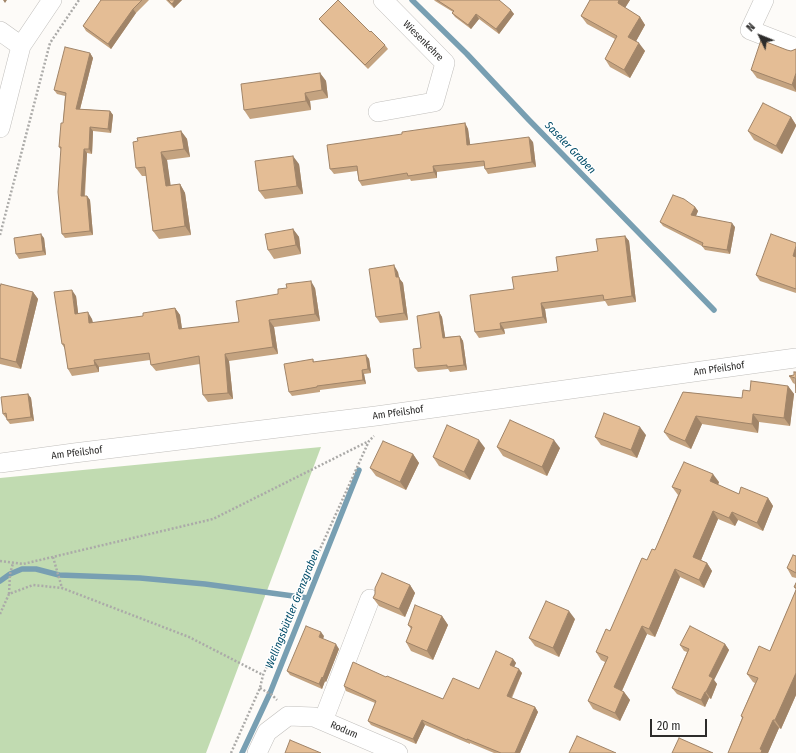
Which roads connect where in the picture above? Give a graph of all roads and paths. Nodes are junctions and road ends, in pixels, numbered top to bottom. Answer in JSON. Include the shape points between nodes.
{"nodes":[{"id":1,"x":52,"y":0,"type":"edge"},
{"id":2,"x":79,"y":0,"type":"edge"},
{"id":3,"x":383,"y":0,"type":"edge"},
{"id":4,"x":764,"y":0,"type":"edge"},
{"id":5,"x":0,"y":31,"type":"edge"},
{"id":6,"x":21,"y":46,"type":"junction"},
{"id":7,"x":796,"y":48,"type":"edge"},
{"id":8,"x":378,"y":112,"type":"dead end"},
{"id":9,"x":0,"y":128,"type":"edge"},
{"id":10,"x":0,"y":235,"type":"edge"},
{"id":11,"x":796,"y":358,"type":"edge"},
{"id":12,"x":376,"y":433,"type":"dead end"},
{"id":13,"x":369,"y":441,"type":"junction"},
{"id":14,"x":0,"y":463,"type":"edge"},
{"id":15,"x":54,"y":557,"type":"junction"},
{"id":16,"x":0,"y":561,"type":"edge"},
{"id":17,"x":13,"y":563,"type":"junction"},
{"id":18,"x":62,"y":588,"type":"junction"},
{"id":19,"x":9,"y":594,"type":"junction"},
{"id":20,"x":370,"y":599,"type":"dead end"},
{"id":21,"x":0,"y":614,"type":"edge"},
{"id":22,"x":264,"y":675,"type":"junction"},
{"id":23,"x":260,"y":688,"type":"junction"},
{"id":24,"x":272,"y":695,"type":"dead end"},
{"id":25,"x":323,"y":721,"type":"junction"},
{"id":26,"x":231,"y":753,"type":"edge"},
{"id":27,"x":257,"y":753,"type":"edge"},
{"id":28,"x":398,"y":753,"type":"edge"}],
"edges":[{"from":1,"to":6,"type":"street"},
{"from":2,"to":10,"type":"path","via":[[50,43]]},
{"from":3,"to":8,"type":"street","name":"Wiesenkehre","via":[[445,63],[434,102]]},
{"from":4,"to":7,"type":"street","via":[[750,30]]},
{"from":5,"to":6,"type":"street"},
{"from":6,"to":9,"type":"street"},
{"from":11,"to":14,"type":"street","name":"Am Pfeilshof","via":[[382,415]]},
{"from":12,"to":13,"type":"path"},
{"from":13,"to":15,"type":"path","via":[[213,519]]},
{"from":13,"to":22,"type":"path"},
{"from":15,"to":17,"type":"path","via":[[23,564]]},
{"from":15,"to":18,"type":"path"},
{"from":16,"to":17,"type":"path"},
{"from":17,"to":19,"type":"path"},
{"from":18,"to":19,"type":"path","via":[[33,585]]},
{"from":18,"to":22,"type":"path","via":[[189,637]]},
{"from":19,"to":21,"type":"path"},
{"from":20,"to":25,"type":"street"},
{"from":22,"to":23,"type":"path"},
{"from":23,"to":24,"type":"path"},
{"from":23,"to":26,"type":"path"},
{"from":25,"to":27,"type":"street","name":"Rodum","via":[[314,717],[288,716],[267,732]]},
{"from":25,"to":28,"type":"street","name":"Rodum"}]}
